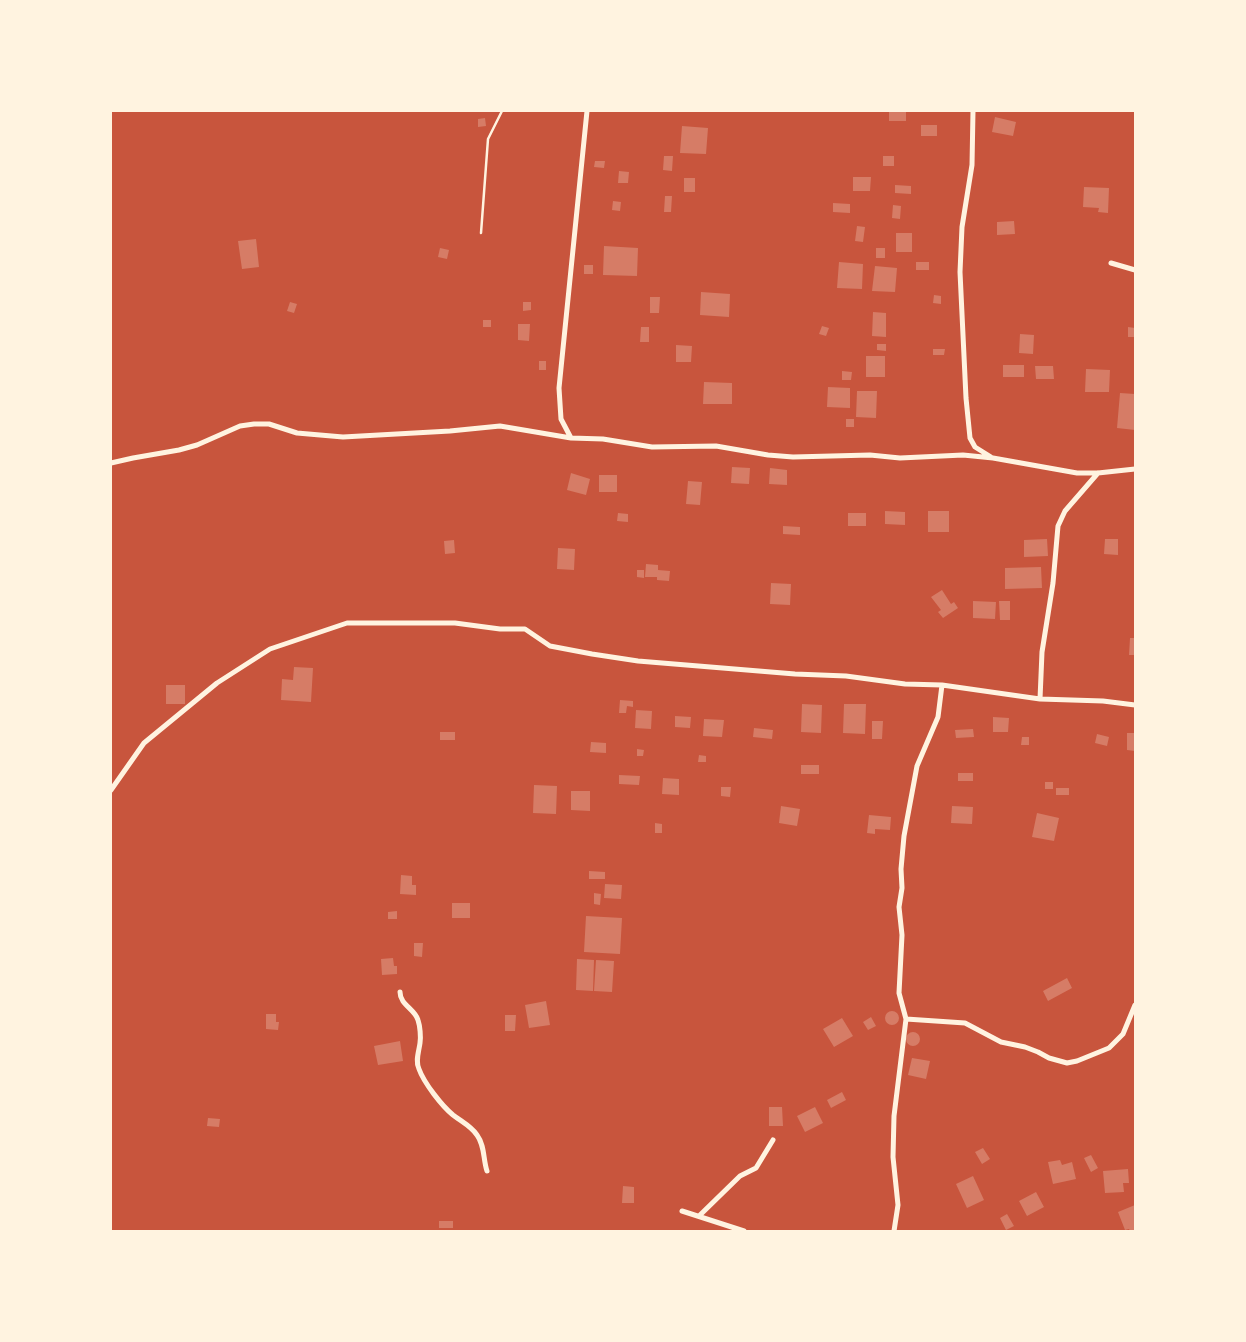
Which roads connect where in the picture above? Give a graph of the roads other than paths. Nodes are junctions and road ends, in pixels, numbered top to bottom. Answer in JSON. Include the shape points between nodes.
{"nodes":[{"id":1,"x":587,"y":111,"type":"edge"},
{"id":2,"x":973,"y":111,"type":"edge"},
{"id":3,"x":1111,"y":263,"type":"dead end"},
{"id":4,"x":1135,"y":270,"type":"edge"},
{"id":5,"x":571,"y":438,"type":"junction"},
{"id":6,"x":992,"y":458,"type":"junction"},
{"id":7,"x":111,"y":463,"type":"edge"},
{"id":8,"x":1135,"y":469,"type":"edge"},
{"id":9,"x":1098,"y":473,"type":"junction"},
{"id":10,"x":942,"y":685,"type":"junction"},
{"id":11,"x":1040,"y":699,"type":"junction"},
{"id":12,"x":1135,"y":705,"type":"edge"},
{"id":13,"x":111,"y":790,"type":"edge"},
{"id":14,"x":400,"y":992,"type":"dead end"},
{"id":15,"x":1135,"y":1005,"type":"edge"},
{"id":16,"x":906,"y":1019,"type":"junction"},
{"id":17,"x":773,"y":1140,"type":"dead end"},
{"id":18,"x":487,"y":1171,"type":"dead end"},
{"id":19,"x":682,"y":1211,"type":"dead end"},
{"id":20,"x":699,"y":1216,"type":"junction"},
{"id":21,"x":744,"y":1231,"type":"edge"},
{"id":22,"x":894,"y":1231,"type":"edge"}],
"edges":[{"from":1,"to":5,"type":"street","via":[[559,388],[561,419]]},
{"from":2,"to":6,"type":"street","via":[[972,165],[962,227],[960,272],[966,398],[970,438],[975,447]]},
{"from":3,"to":4,"type":"street"},
{"from":5,"to":6,"type":"street","via":[[652,447],[716,446],[793,457],[963,455]]},
{"from":5,"to":7,"type":"street","via":[[500,426],[342,437],[296,433],[269,424],[254,424],[240,426],[179,450]]},
{"from":6,"to":9,"type":"street"},
{"from":8,"to":9,"type":"street"},
{"from":9,"to":11,"type":"street","via":[[1065,511],[1058,526],[1042,652]]},
{"from":10,"to":11,"type":"street"},
{"from":10,"to":13,"type":"street","via":[[638,661],[550,646],[525,629],[455,623],[347,623],[270,649],[217,683],[144,743]]},
{"from":10,"to":16,"type":"street","via":[[938,716],[917,766],[904,836],[899,907],[902,935],[899,993]]},
{"from":11,"to":12,"type":"street"},
{"from":14,"to":18,"type":"street","via":[[401,999],[419,1023],[419,1070],[440,1102],[478,1136]]},
{"from":15,"to":16,"type":"street","via":[[1123,1034],[1109,1048],[1067,1063],[1002,1042],[964,1024]]},
{"from":16,"to":22,"type":"street","via":[[894,1116],[893,1157],[898,1205]]},
{"from":17,"to":20,"type":"street","via":[[756,1168],[740,1176]]},
{"from":19,"to":20,"type":"street"},
{"from":20,"to":21,"type":"street"}]}
